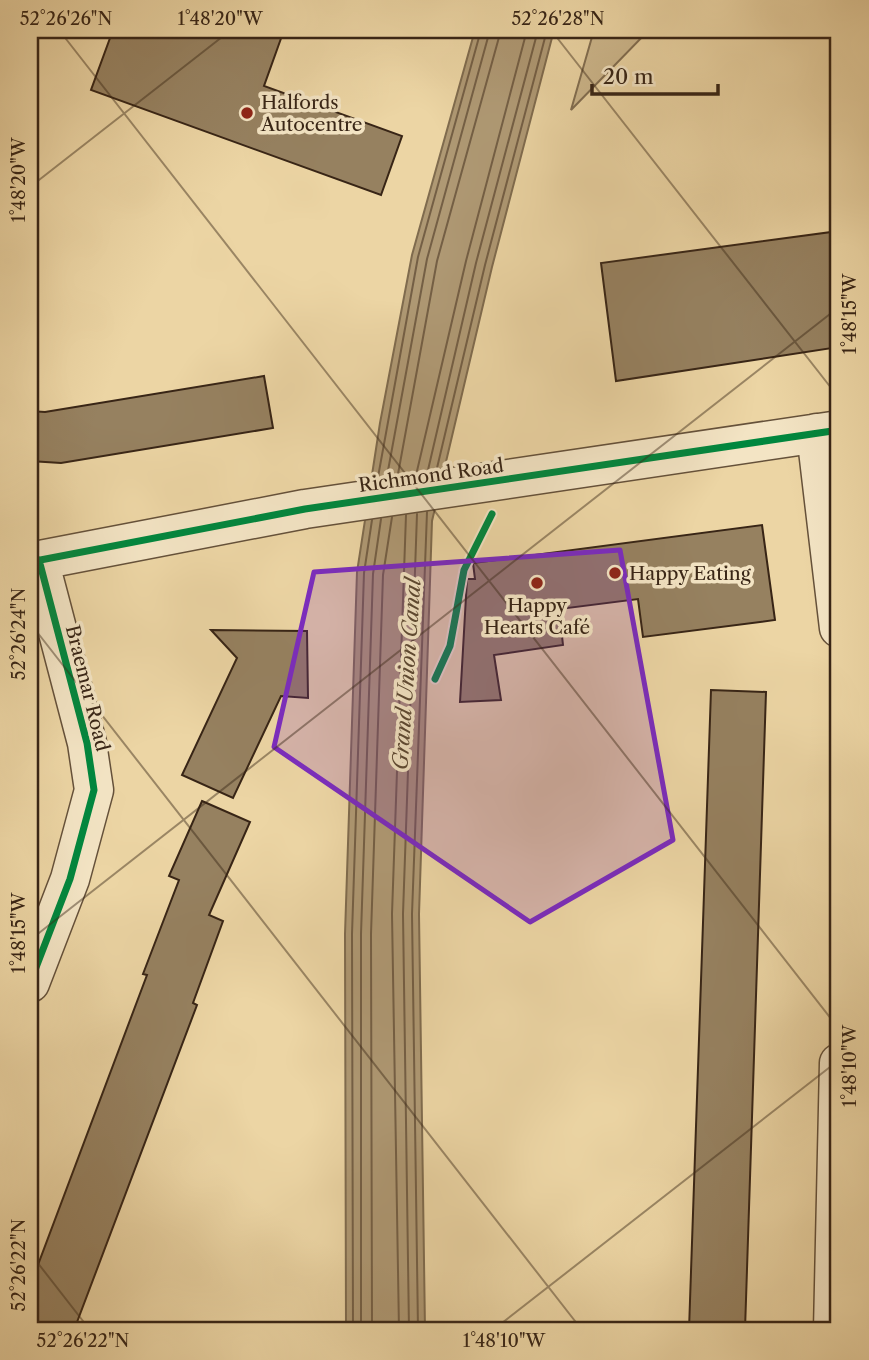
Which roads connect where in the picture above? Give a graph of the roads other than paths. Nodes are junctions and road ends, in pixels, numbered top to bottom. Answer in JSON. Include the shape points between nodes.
{"nodes":[{"id":1,"x":827,"y":432,"type":"edge"},
{"id":2,"x":34,"y":561,"type":"edge"},
{"id":3,"x":839,"y":628,"type":"edge"},
{"id":4,"x":30,"y":984,"type":"edge"},
{"id":5,"x":839,"y":1063,"type":"edge"},
{"id":6,"x":833,"y":1330,"type":"edge"}],
"edges":[{"from":1,"to":2,"type":"street","name":"Richmond Road","via":[[356,501]]},
{"from":1,"to":3,"type":"street"},
{"from":2,"to":4,"type":"street","name":"Braemar Road","via":[[87,743],[94,790],[70,879]]},
{"from":5,"to":6,"type":"street"}]}
